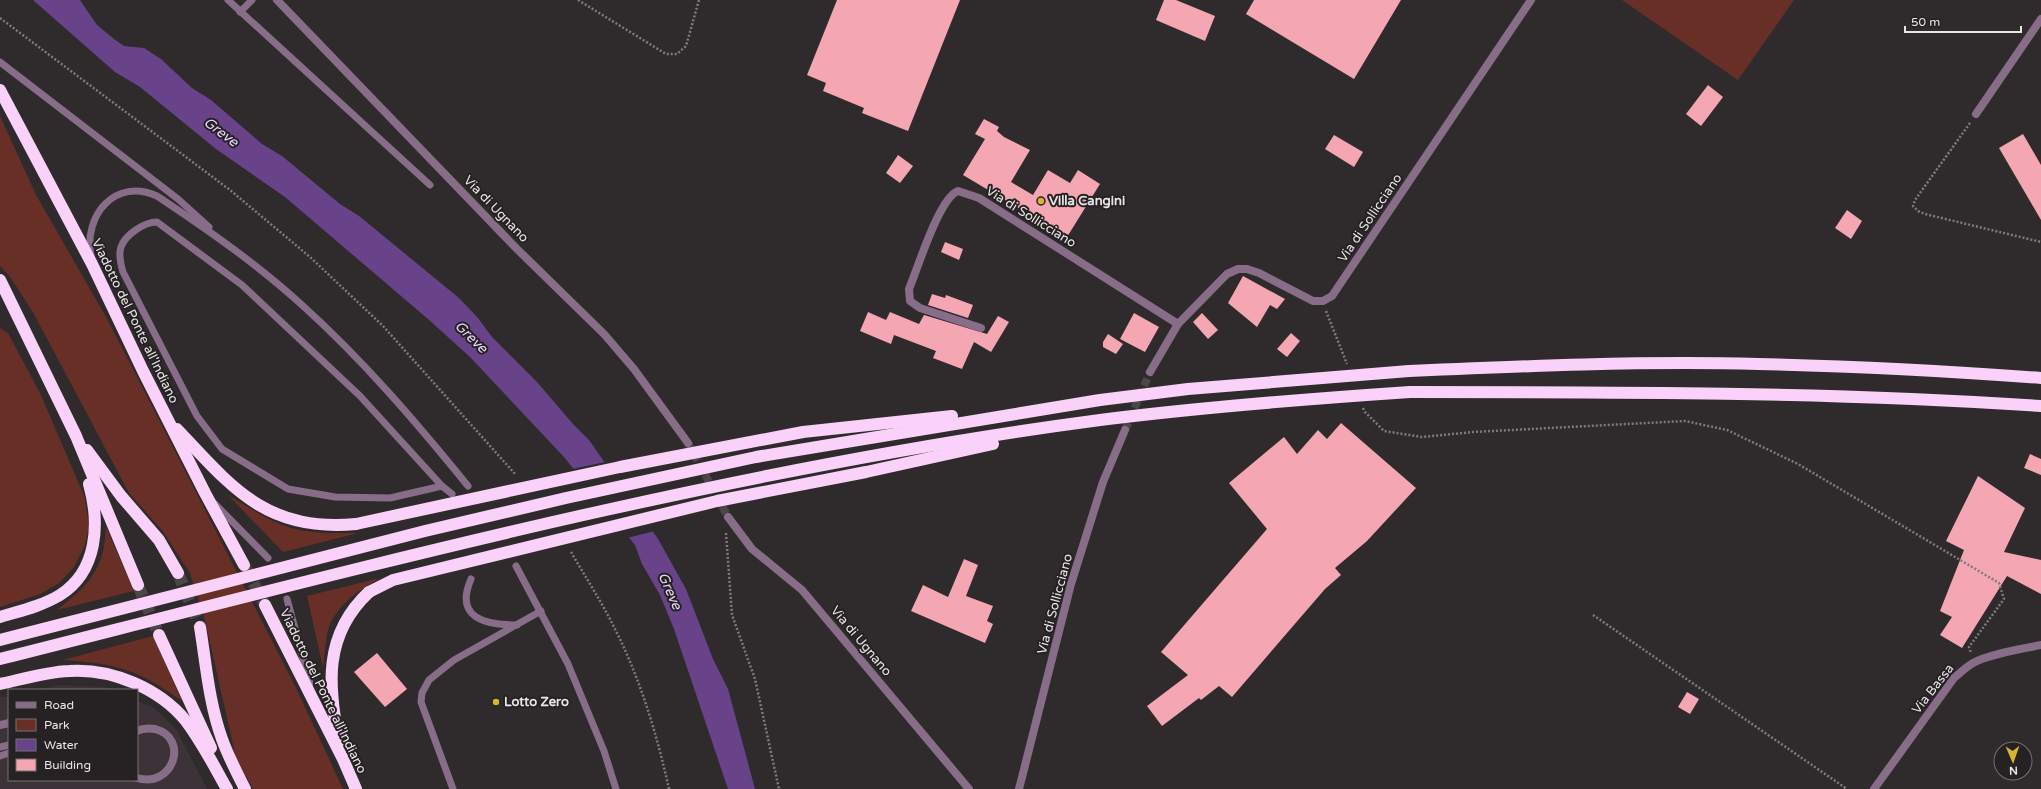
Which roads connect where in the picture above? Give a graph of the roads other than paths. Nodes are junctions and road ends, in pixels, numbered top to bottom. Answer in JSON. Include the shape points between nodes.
{"nodes":[{"id":1,"x":228,"y":0,"type":"edge"},
{"id":2,"x":252,"y":0,"type":"edge"},
{"id":3,"x":276,"y":0,"type":"edge"},
{"id":4,"x":1531,"y":0,"type":"edge"},
{"id":5,"x":240,"y":12,"type":"junction"},
{"id":6,"x":2041,"y":19,"type":"edge"},
{"id":7,"x":0,"y":62,"type":"edge"},
{"id":8,"x":0,"y":90,"type":"edge"},
{"id":9,"x":1976,"y":114,"type":"road end"},
{"id":10,"x":430,"y":185,"type":"dead end"},
{"id":11,"x":215,"y":235,"type":"junction"},
{"id":12,"x":92,"y":264,"type":"junction"},
{"id":13,"x":0,"y":280,"type":"edge"},
{"id":14,"x":1178,"y":324,"type":"junction"},
{"id":15,"x":981,"y":328,"type":"dead end"},
{"id":16,"x":1150,"y":372,"type":"tunnel mouth"},
{"id":17,"x":2041,"y":378,"type":"edge"},
{"id":18,"x":1100,"y":400,"type":"junction"},
{"id":19,"x":2041,"y":406,"type":"edge"},
{"id":20,"x":167,"y":418,"type":"junction"},
{"id":21,"x":1102,"y":420,"type":"junction"},
{"id":22,"x":1125,"y":430,"type":"tunnel mouth"},
{"id":23,"x":76,"y":436,"type":"junction"},
{"id":24,"x":688,"y":443,"type":"tunnel mouth"},
{"id":25,"x":442,"y":486,"type":"junction"},
{"id":26,"x":468,"y":486,"type":"dead end"},
{"id":27,"x":205,"y":493,"type":"junction"},
{"id":28,"x":452,"y":494,"type":"dead end"},
{"id":29,"x":728,"y":517,"type":"tunnel mouth"},
{"id":30,"x":268,"y":558,"type":"dead end"},
{"id":31,"x":244,"y":565,"type":"tunnel mouth"},
{"id":32,"x":516,"y":566,"type":"dead end"},
{"id":33,"x":178,"y":573,"type":"tunnel mouth"},
{"id":34,"x":471,"y":579,"type":"dead end"},
{"id":35,"x":138,"y":585,"type":"tunnel mouth"},
{"id":36,"x":287,"y":599,"type":"dead end"},
{"id":37,"x":265,"y":605,"type":"tunnel mouth"},
{"id":38,"x":541,"y":611,"type":"junction"},
{"id":39,"x":0,"y":617,"type":"edge"},
{"id":40,"x":517,"y":625,"type":"junction"},
{"id":41,"x":200,"y":627,"type":"tunnel mouth"},
{"id":42,"x":159,"y":634,"type":"tunnel mouth"},
{"id":43,"x":0,"y":640,"type":"edge"},
{"id":44,"x":2041,"y":645,"type":"edge"},
{"id":45,"x":0,"y":659,"type":"edge"},
{"id":46,"x":0,"y":684,"type":"edge"},
{"id":47,"x":315,"y":704,"type":"junction"},
{"id":48,"x":138,"y":725,"type":"edge"},
{"id":49,"x":149,"y":728,"type":"junction"},
{"id":50,"x":138,"y":730,"type":"edge"},
{"id":51,"x":343,"y":759,"type":"junction"},
{"id":52,"x":138,"y":778,"type":"edge"},
{"id":53,"x":227,"y":789,"type":"edge"},
{"id":54,"x":230,"y":789,"type":"edge"},
{"id":55,"x":245,"y":789,"type":"edge"},
{"id":56,"x":356,"y":789,"type":"edge"},
{"id":57,"x":454,"y":789,"type":"edge"},
{"id":58,"x":616,"y":789,"type":"edge"},
{"id":59,"x":969,"y":789,"type":"edge"},
{"id":60,"x":1019,"y":789,"type":"edge"},
{"id":61,"x":1874,"y":789,"type":"edge"}],
"edges":[{"from":1,"to":5,"type":"lane"},
{"from":2,"to":5,"type":"lane"},
{"from":3,"to":24,"type":"street","name":"Via di Ugnano","via":[[516,248],[598,328],[634,369]]},
{"from":4,"to":14,"type":"street","name":"Via di Sollicciano","via":[[1332,296],[1318,302],[1305,298],[1259,273],[1238,269],[1226,274]]},
{"from":5,"to":10,"type":"lane"},
{"from":6,"to":9,"type":"street"},
{"from":7,"to":11,"type":"lane","via":[[178,199]]},
{"from":8,"to":12,"type":"highway","name":"Viadotto del Ponte all'Indiano"},
{"from":11,"to":12,"type":"lane","via":[[158,196],[140,191],[126,192],[108,202],[94,218],[89,240]]},
{"from":11,"to":26,"type":"lane","via":[[302,305],[413,418]]},
{"from":12,"to":20,"type":"highway","name":"Viadotto del Ponte all'Indiano"},
{"from":13,"to":23,"type":"highway"},
{"from":14,"to":15,"type":"street","name":"Via di Sollicciano","via":[[979,198],[958,191],[942,206],[909,289],[910,301],[920,308]]},
{"from":14,"to":16,"type":"street"},
{"from":17,"to":18,"type":"highway","bridge":true,"via":[[1940,370],[1757,364],[1569,364],[1409,371],[1188,389]]},
{"from":18,"to":20,"type":"highway","bridge":true,"via":[[803,432],[620,467],[356,524],[326,526],[308,524],[279,515],[254,503],[216,471]]},
{"from":18,"to":43,"type":"highway","bridge":true,"via":[[756,457],[566,498],[418,533]]},
{"from":19,"to":21,"type":"highway","bridge":true,"via":[[1938,399],[1756,393],[1410,392],[1298,400]]},
{"from":20,"to":27,"type":"highway","name":"Viadotto del Ponte all'Indiano"},
{"from":21,"to":45,"type":"highway","bridge":true,"via":[[867,458],[576,516],[430,550]]},
{"from":21,"to":51,"type":"highway","bridge":true,"via":[[866,472],[709,503],[393,580],[369,592],[349,614],[341,628],[331,678],[334,715]]},
{"from":22,"to":60,"type":"street","name":"Via di Sollicciano","via":[[1103,482],[1071,584]]},
{"from":23,"to":33,"type":"highway","via":[[121,496],[159,540]]},
{"from":23,"to":35,"type":"highway"},
{"from":23,"to":39,"type":"highway","via":[[96,513],[94,542],[86,563],[72,586],[61,594],[38,605]]},
{"from":25,"to":25,"type":"lane","via":[[360,396],[238,281],[158,222],[142,226],[126,240],[120,254],[123,272],[197,416],[222,448],[288,489],[335,497],[390,498]]},
{"from":25,"to":28,"type":"lane"},
{"from":27,"to":30,"type":"lane"},
{"from":27,"to":31,"type":"highway","name":"Viadotto del Ponte all'Indiano"},
{"from":29,"to":59,"type":"street","name":"Via di Ugnano","via":[[752,549],[802,590]]},
{"from":32,"to":38,"type":"lane"},
{"from":34,"to":40,"type":"lane","via":[[466,600],[472,615],[486,622]]},
{"from":36,"to":47,"type":"lane"},
{"from":37,"to":47,"type":"highway","name":"Viadotto del Ponte all'Indiano"},
{"from":38,"to":40,"type":"lane"},
{"from":38,"to":58,"type":"lane","via":[[568,664],[604,751]]},
{"from":40,"to":57,"type":"lane","via":[[454,660],[429,680],[422,692],[421,702]]},
{"from":41,"to":55,"type":"highway","via":[[216,718],[222,739]]},
{"from":42,"to":54,"type":"highway"},
{"from":44,"to":61,"type":"street","name":"Via Bassa","via":[[1975,662],[1954,678]]},
{"from":46,"to":53,"type":"highway","via":[[47,673],[80,670],[132,683],[160,698],[186,722]]},
{"from":47,"to":51,"type":"highway","name":"Viadotto del Ponte all'Indiano"},
{"from":48,"to":49,"type":"street"},
{"from":49,"to":50,"type":"street"},
{"from":49,"to":52,"type":"street","via":[[165,734],[171,741],[175,758],[167,774],[160,779],[151,781]]},
{"from":51,"to":56,"type":"highway","name":"Viadotto del Ponte all'Indiano"}]}
